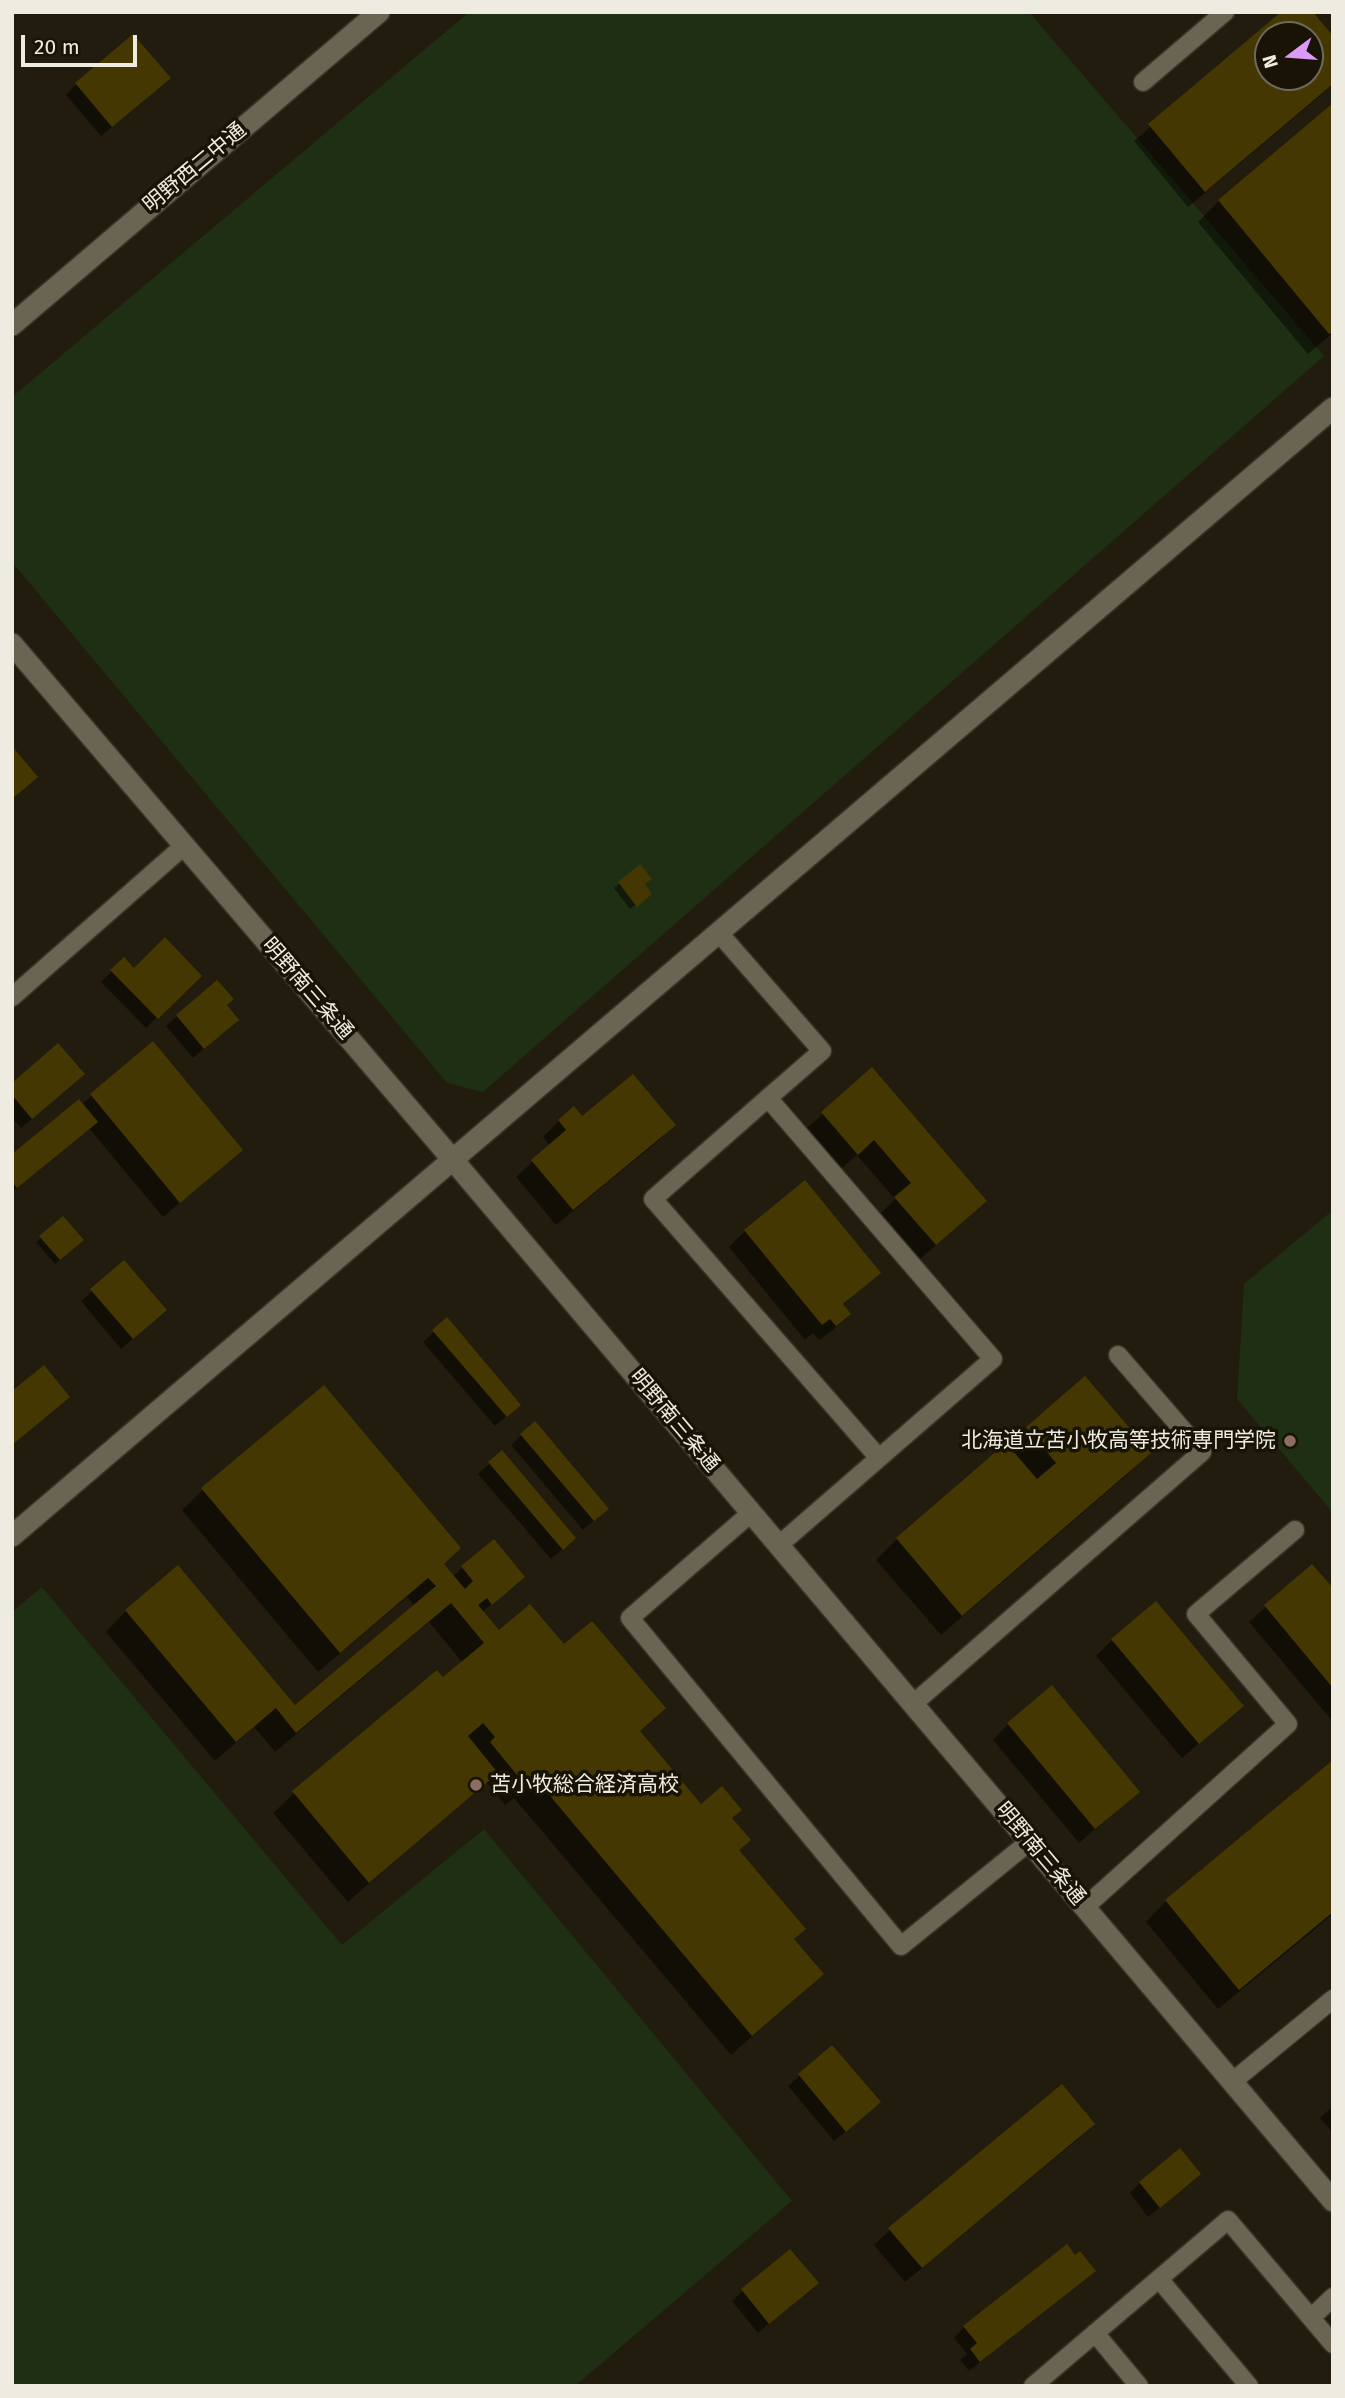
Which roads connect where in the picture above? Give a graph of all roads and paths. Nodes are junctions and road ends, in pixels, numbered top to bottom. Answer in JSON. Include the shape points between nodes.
{"nodes":[{"id":1,"x":379,"y":12,"type":"edge"},
{"id":2,"x":1225,"y":12,"type":"edge"},
{"id":3,"x":1143,"y":82,"type":"dead end"},
{"id":4,"x":12,"y":324,"type":"edge"},
{"id":5,"x":1333,"y":408,"type":"edge"},
{"id":6,"x":12,"y":644,"type":"edge"},
{"id":7,"x":185,"y":845,"type":"junction"},
{"id":8,"x":719,"y":933,"type":"junction"},
{"id":9,"x":12,"y":997,"type":"edge"},
{"id":10,"x":768,"y":1098,"type":"junction"},
{"id":11,"x":453,"y":1160,"type":"junction"},
{"id":12,"x":1118,"y":1355,"type":"dead end"},
{"id":13,"x":879,"y":1458,"type":"junction"},
{"id":14,"x":751,"y":1513,"type":"junction"},
{"id":15,"x":1295,"y":1530,"type":"dead end"},
{"id":16,"x":12,"y":1536,"type":"edge"},
{"id":17,"x":779,"y":1545,"type":"junction"},
{"id":18,"x":913,"y":1704,"type":"junction"},
{"id":19,"x":1029,"y":1842,"type":"junction"},
{"id":20,"x":1085,"y":1907,"type":"junction"},
{"id":21,"x":1333,"y":1999,"type":"edge"},
{"id":22,"x":1232,"y":2082,"type":"junction"},
{"id":23,"x":1333,"y":2201,"type":"edge"},
{"id":24,"x":1159,"y":2278,"type":"junction"},
{"id":25,"x":1333,"y":2297,"type":"edge"},
{"id":26,"x":1311,"y":2318,"type":"junction"},
{"id":27,"x":1095,"y":2333,"type":"junction"},
{"id":28,"x":1333,"y":2344,"type":"edge"},
{"id":29,"x":1033,"y":2386,"type":"edge"},
{"id":30,"x":1139,"y":2386,"type":"edge"},
{"id":31,"x":1249,"y":2386,"type":"edge"}],
"edges":[{"from":1,"to":4,"type":"street","name":"明野西二中通"},
{"from":2,"to":3,"type":"lane"},
{"from":5,"to":8,"type":"street"},
{"from":6,"to":7,"type":"street","name":"明野南三条通"},
{"from":7,"to":9,"type":"lane"},
{"from":7,"to":11,"type":"street","name":"明野南三条通"},
{"from":8,"to":10,"type":"lane","via":[[822,1051]]},
{"from":8,"to":11,"type":"street"},
{"from":10,"to":13,"type":"lane","via":[[993,1359]]},
{"from":10,"to":13,"type":"lane","via":[[653,1199]]},
{"from":11,"to":14,"type":"street","name":"明野南三条通"},
{"from":11,"to":16,"type":"street"},
{"from":12,"to":18,"type":"lane","via":[[1202,1452]]},
{"from":13,"to":17,"type":"lane"},
{"from":14,"to":17,"type":"street","name":"明野南三条通"},
{"from":14,"to":19,"type":"lane","via":[[630,1618],[901,1946]]},
{"from":15,"to":20,"type":"lane","via":[[1196,1614],[1288,1724]]},
{"from":17,"to":18,"type":"street","name":"明野南三条通"},
{"from":18,"to":19,"type":"street","name":"明野南三条通"},
{"from":19,"to":20,"type":"street","name":"明野南三条通"},
{"from":20,"to":22,"type":"street","name":"明野南三条通"},
{"from":21,"to":22,"type":"lane"},
{"from":22,"to":23,"type":"street","name":"明野南三条通"},
{"from":24,"to":26,"type":"lane","via":[[1228,2220]]},
{"from":24,"to":27,"type":"lane"},
{"from":24,"to":31,"type":"lane"},
{"from":25,"to":26,"type":"lane"},
{"from":26,"to":28,"type":"lane"},
{"from":27,"to":29,"type":"lane"},
{"from":27,"to":30,"type":"lane"}]}
